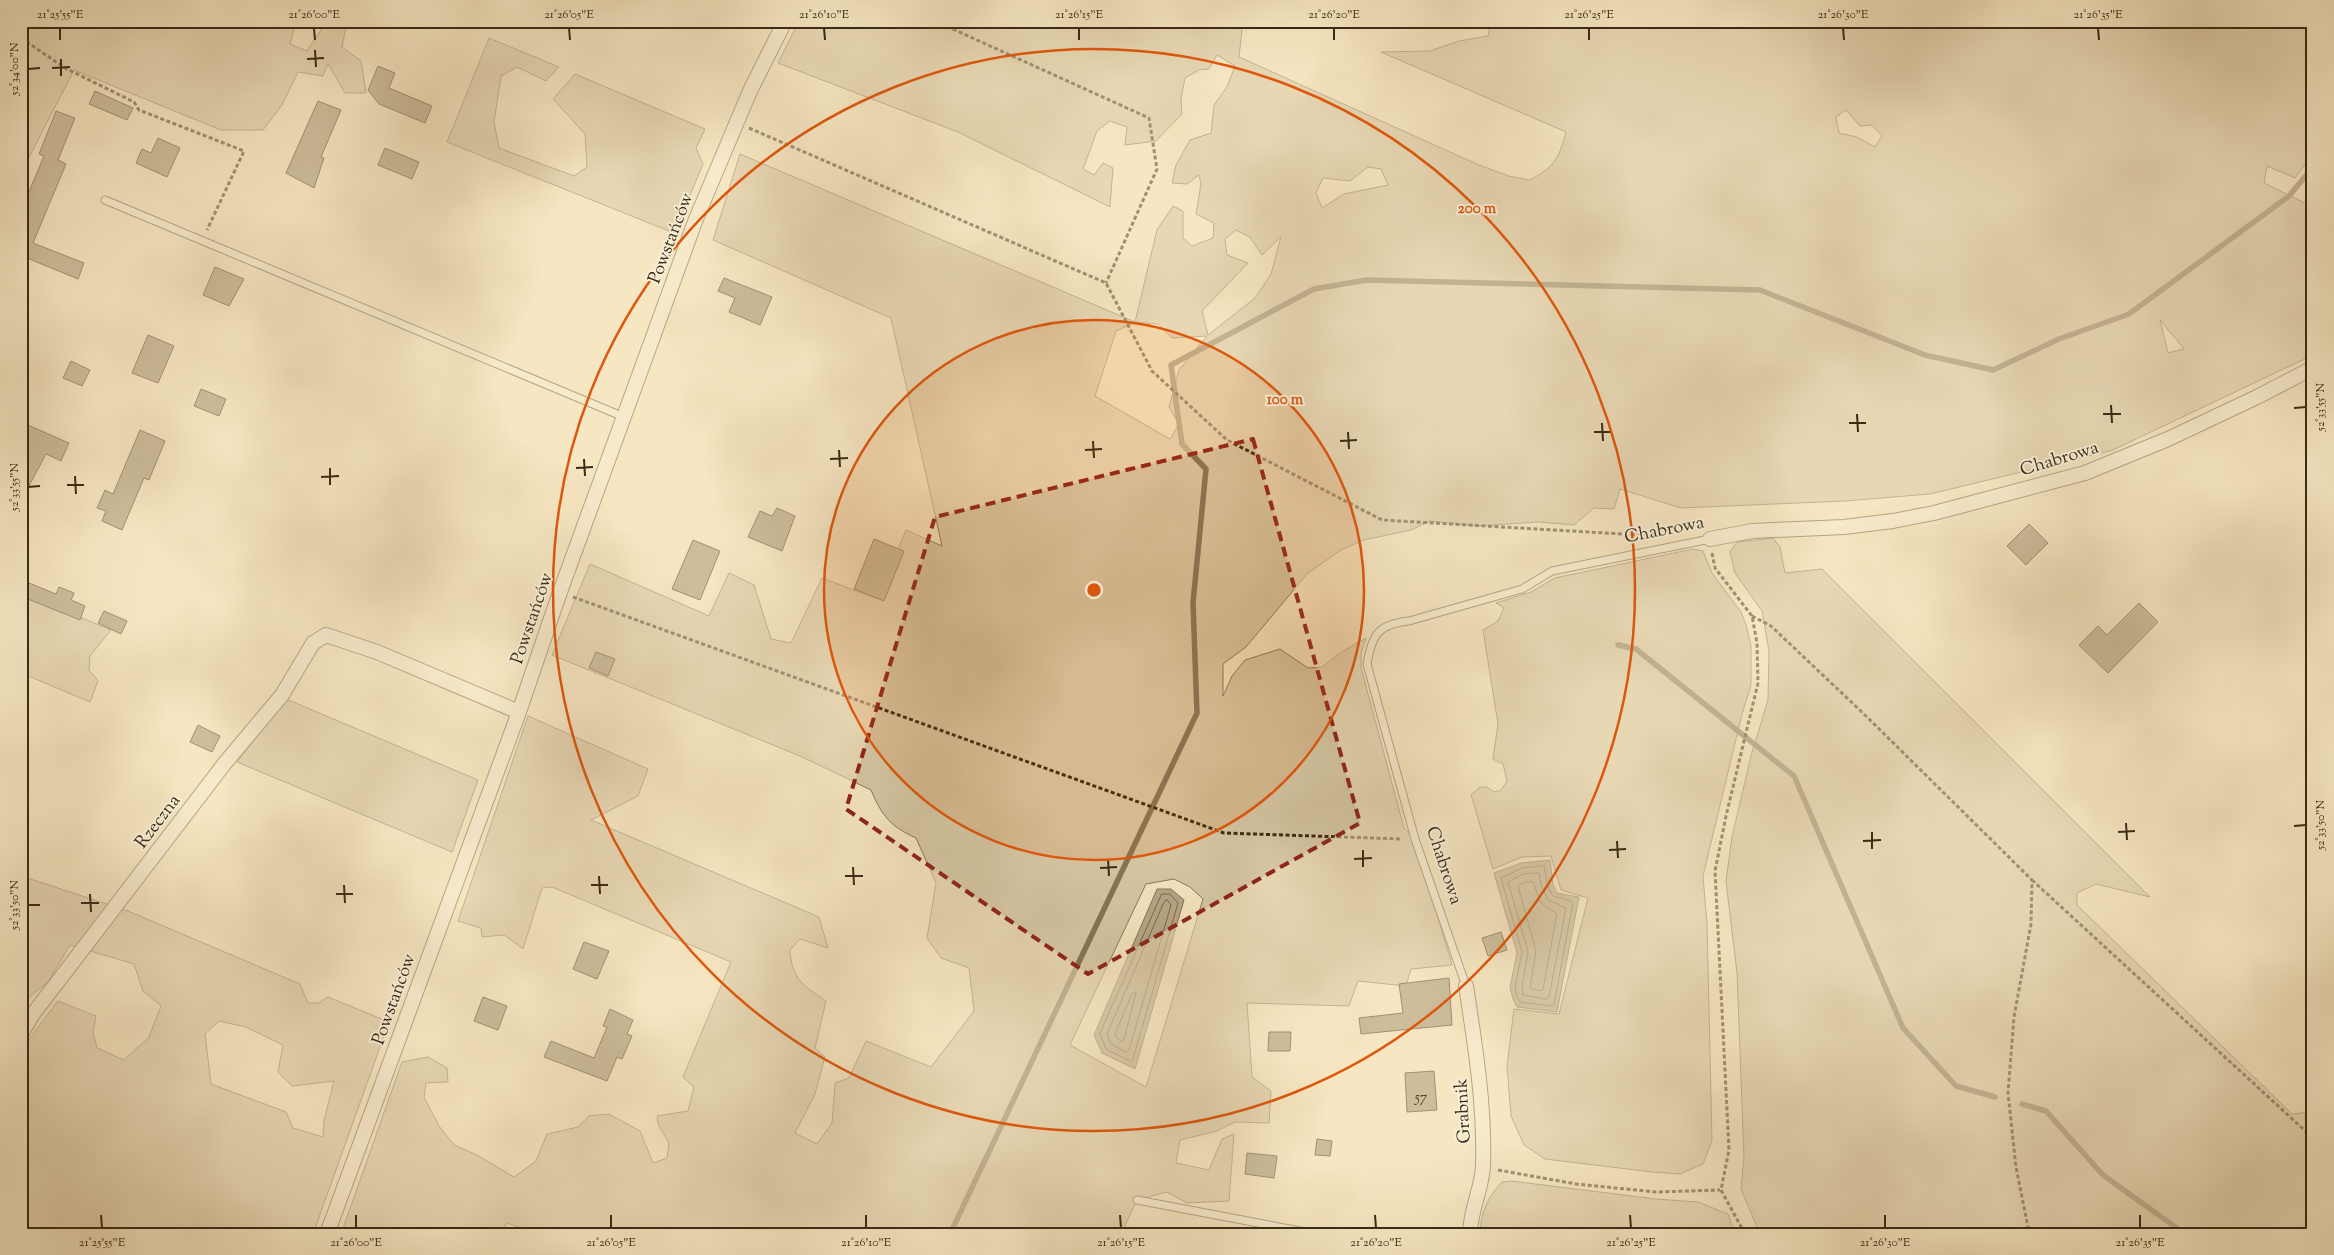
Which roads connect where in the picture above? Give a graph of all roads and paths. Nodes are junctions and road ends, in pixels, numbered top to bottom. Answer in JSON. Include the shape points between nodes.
{"nodes":[{"id":1,"x":785,"y":21,"type":"edge"},
{"id":2,"x":935,"y":21,"type":"edge"},
{"id":3,"x":21,"y":38,"type":"edge"},
{"id":4,"x":737,"y":122,"type":"junction"},
{"id":5,"x":105,"y":200,"type":"dead end"},
{"id":6,"x":202,"y":241,"type":"junction"},
{"id":7,"x":1106,"y":284,"type":"junction"},
{"id":8,"x":2313,"y":368,"type":"edge"},
{"id":9,"x":624,"y":416,"type":"junction"},
{"id":10,"x":1660,"y":536,"type":"dead end"},
{"id":11,"x":1710,"y":538,"type":"junction"},
{"id":12,"x":560,"y":592,"type":"junction"},
{"id":13,"x":1752,"y":616,"type":"junction"},
{"id":14,"x":519,"y":712,"type":"junction"},
{"id":15,"x":1415,"y":839,"type":"junction"},
{"id":16,"x":2032,"y":880,"type":"junction"},
{"id":17,"x":1466,"y":986,"type":"joint"},
{"id":18,"x":21,"y":1034,"type":"edge"},
{"id":19,"x":2313,"y":1138,"type":"edge"},
{"id":20,"x":1483,"y":1168,"type":"junction"},
{"id":21,"x":1721,"y":1190,"type":"junction"},
{"id":22,"x":1137,"y":1200,"type":"dead end"},
{"id":23,"x":327,"y":1234,"type":"edge"},
{"id":24,"x":1316,"y":1234,"type":"edge"},
{"id":25,"x":1470,"y":1234,"type":"edge"},
{"id":26,"x":1745,"y":1234,"type":"edge"},
{"id":27,"x":2027,"y":1234,"type":"edge"}],
"edges":[{"from":1,"to":4,"type":"street","name":"Powstańców"},
{"from":2,"to":7,"type":"path","via":[[1149,118],[1157,169]]},
{"from":3,"to":6,"type":"path","via":[[65,68],[134,102],[139,110],[244,151]]},
{"from":4,"to":7,"type":"path"},
{"from":4,"to":9,"type":"street","name":"Powstańców","via":[[696,219]]},
{"from":5,"to":6,"type":"lane"},
{"from":6,"to":9,"type":"lane"},
{"from":7,"to":10,"type":"path","via":[[1152,371],[1227,440],[1382,520]]},
{"from":8,"to":11,"type":"street","name":"Chabrowa","via":[[2168,439],[2085,473],[1893,521],[1844,527],[1752,531]]},
{"from":9,"to":12,"type":"street","name":"Powstańców"},
{"from":11,"to":13,"type":"path","via":[[1715,568]]},
{"from":11,"to":15,"type":"lane","name":"Chabrowa","via":[[1552,571],[1522,589],[1409,621],[1395,622],[1380,629],[1370,644],[1367,664]]},
{"from":12,"to":14,"type":"street","name":"Powstańców"},
{"from":12,"to":15,"type":"path","via":[[1224,833]]},
{"from":13,"to":16,"type":"path","via":[[1771,626],[1812,664]]},
{"from":13,"to":21,"type":"path","via":[[1757,643],[1758,683],[1715,871],[1729,1150]]},
{"from":14,"to":18,"type":"street","name":"Rzeczna","via":[[377,652],[326,635],[313,643],[282,695],[219,770]]},
{"from":14,"to":23,"type":"street","name":"Powstańców"},
{"from":15,"to":17,"type":"lane","name":"Chabrowa"},
{"from":16,"to":19,"type":"path"},
{"from":16,"to":27,"type":"path","via":[[2031,924],[2014,1018],[2008,1093]]},
{"from":17,"to":20,"type":"street","name":"Grabnik","via":[[1480,1078]]},
{"from":20,"to":21,"type":"path","via":[[1576,1184],[1656,1192]]},
{"from":20,"to":25,"type":"street","name":"Grabnik"},
{"from":21,"to":26,"type":"path"},
{"from":22,"to":24,"type":"lane"}]}
